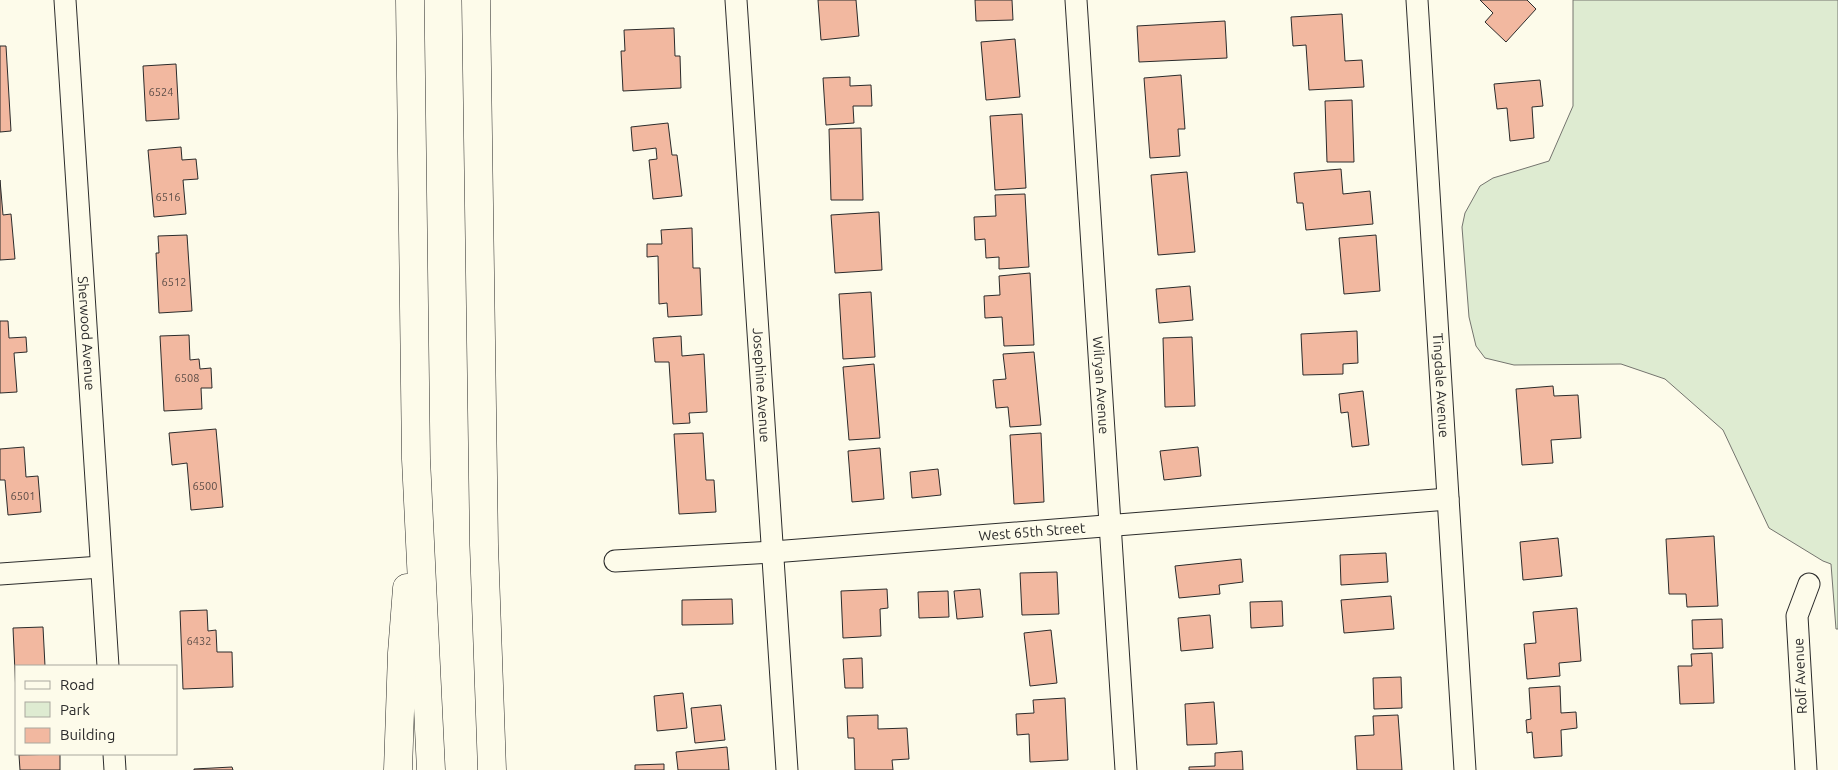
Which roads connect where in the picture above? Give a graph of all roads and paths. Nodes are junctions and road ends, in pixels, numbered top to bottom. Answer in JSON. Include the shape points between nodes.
{"nodes":[{"id":1,"x":65,"y":0,"type":"edge"},
{"id":2,"x":410,"y":0,"type":"edge"},
{"id":3,"x":476,"y":0,"type":"edge"},
{"id":4,"x":736,"y":0,"type":"edge"},
{"id":5,"x":1076,"y":0,"type":"edge"},
{"id":6,"x":1417,"y":0,"type":"edge"},
{"id":7,"x":416,"y":459,"type":"junction"},
{"id":8,"x":1448,"y":499,"type":"junction"},
{"id":9,"x":1110,"y":525,"type":"junction"},
{"id":10,"x":773,"y":552,"type":"junction"},
{"id":11,"x":614,"y":561,"type":"dead end"},
{"id":12,"x":101,"y":567,"type":"junction"},
{"id":13,"x":0,"y":574,"type":"edge"},
{"id":14,"x":1809,"y":584,"type":"dead end"},
{"id":15,"x":108,"y":665,"type":"edge"},
{"id":16,"x":114,"y":755,"type":"edge"},
{"id":17,"x":115,"y":770,"type":"edge"},
{"id":18,"x":398,"y":770,"type":"edge"},
{"id":19,"x":431,"y":770,"type":"edge"},
{"id":20,"x":492,"y":770,"type":"edge"},
{"id":21,"x":787,"y":770,"type":"edge"},
{"id":22,"x":1126,"y":770,"type":"edge"},
{"id":23,"x":1466,"y":770,"type":"edge"},
{"id":24,"x":1806,"y":770,"type":"edge"}],
"edges":[{"from":1,"to":12,"type":"street","name":"Sherwood Avenue"},
{"from":2,"to":7,"type":"highway"},
{"from":3,"to":20,"type":"highway","via":[[484,535]]},
{"from":4,"to":10,"type":"street","name":"Josephine Avenue"},
{"from":5,"to":9,"type":"street","name":"Wilryan Avenue"},
{"from":6,"to":8,"type":"street","name":"Tingdale Avenue"},
{"from":7,"to":18,"type":"highway","via":[[402,653]]},
{"from":7,"to":19,"type":"highway"},
{"from":8,"to":9,"type":"street","name":"West 65th Street"},
{"from":8,"to":23,"type":"street","name":"Tingdale Avenue"},
{"from":9,"to":10,"type":"street","name":"West 65th Street"},
{"from":9,"to":22,"type":"street","name":"Wilryan Avenue"},
{"from":10,"to":11,"type":"street","name":"West 65th Street"},
{"from":10,"to":21,"type":"street","name":"Josephine Avenue"},
{"from":12,"to":13,"type":"street"},
{"from":12,"to":15,"type":"street","name":"Sherwood Avenue"},
{"from":14,"to":24,"type":"street","name":"Rolf Avenue","via":[[1797,616]]},
{"from":16,"to":17,"type":"street"}]}
